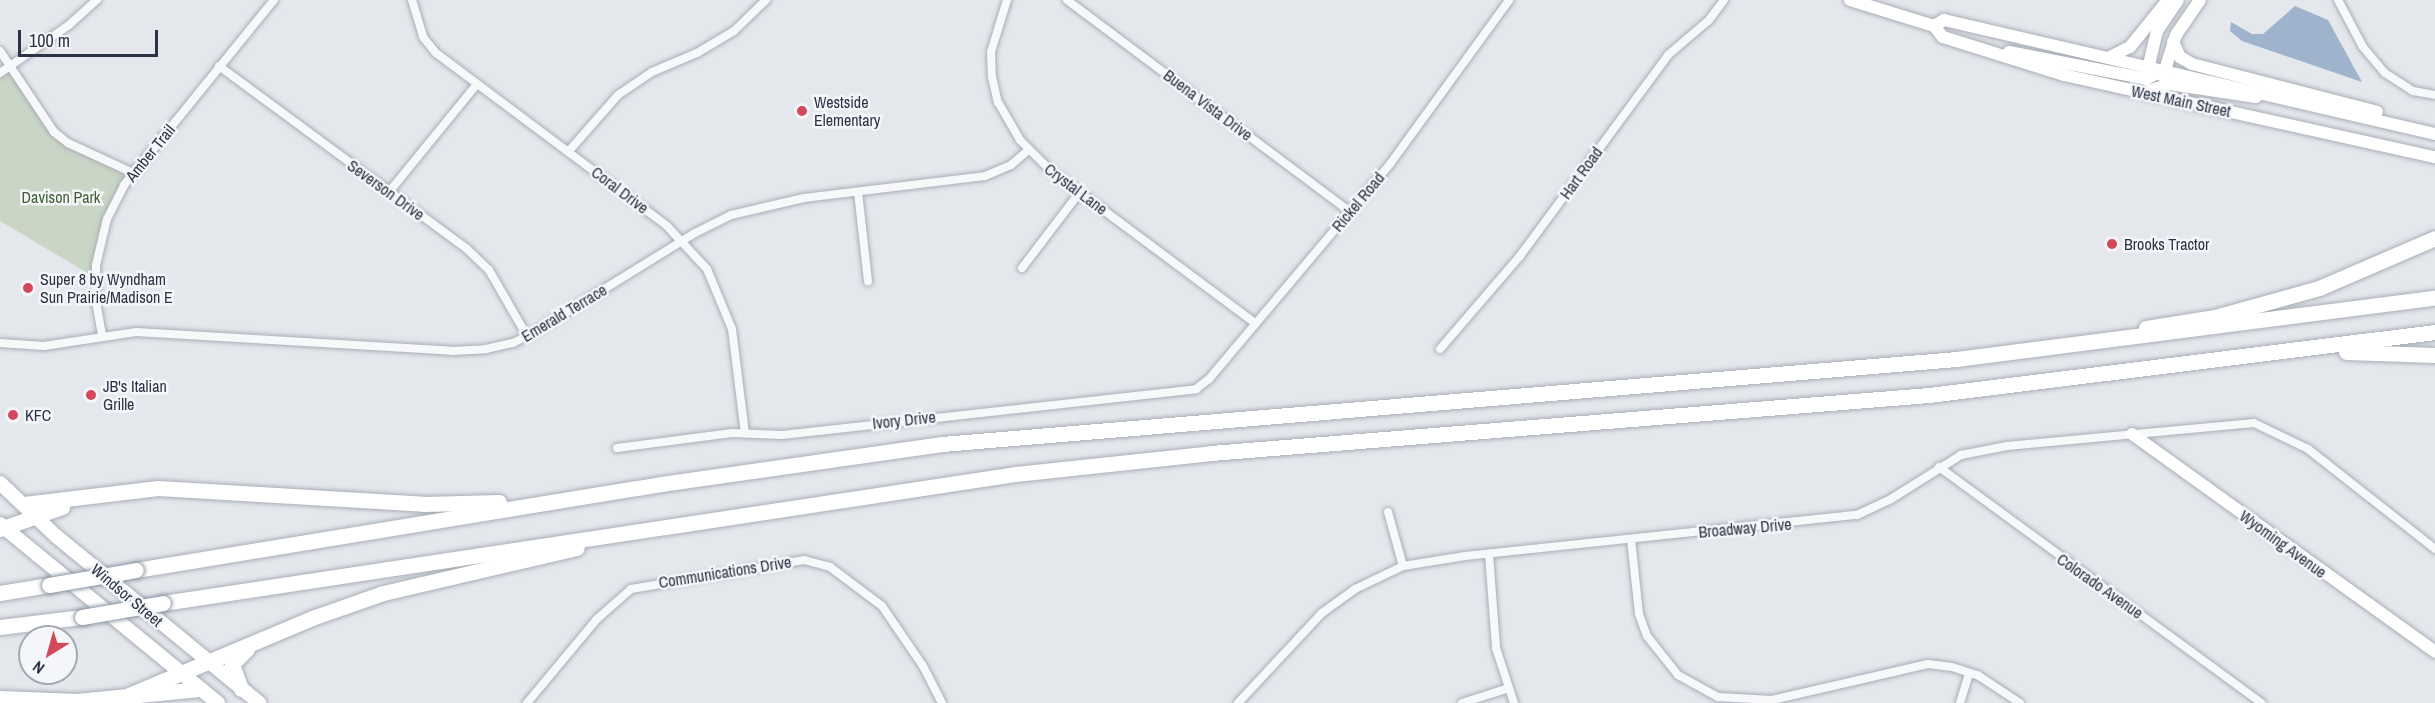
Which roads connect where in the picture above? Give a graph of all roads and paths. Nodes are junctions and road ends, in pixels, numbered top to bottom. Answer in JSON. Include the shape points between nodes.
{"nodes":[{"id":1,"x":97,"y":0,"type":"edge"},
{"id":2,"x":274,"y":0,"type":"edge"},
{"id":3,"x":412,"y":0,"type":"edge"},
{"id":4,"x":766,"y":0,"type":"edge"},
{"id":5,"x":1007,"y":0,"type":"edge"},
{"id":6,"x":1067,"y":0,"type":"edge"},
{"id":7,"x":1509,"y":0,"type":"edge"},
{"id":8,"x":1724,"y":0,"type":"edge"},
{"id":9,"x":1850,"y":0,"type":"edge"},
{"id":10,"x":2168,"y":0,"type":"edge"},
{"id":11,"x":2178,"y":0,"type":"edge"},
{"id":12,"x":2190,"y":0,"type":"edge"},
{"id":13,"x":2200,"y":0,"type":"edge"},
{"id":14,"x":2338,"y":0,"type":"edge"},
{"id":15,"x":1934,"y":26,"type":"junction"},
{"id":16,"x":2174,"y":39,"type":"junction"},
{"id":17,"x":1981,"y":48,"type":"junction"},
{"id":18,"x":0,"y":51,"type":"edge"},
{"id":19,"x":2109,"y":57,"type":"junction"},
{"id":20,"x":8,"y":66,"type":"junction"},
{"id":21,"x":219,"y":66,"type":"junction"},
{"id":22,"x":2164,"y":70,"type":"junction"},
{"id":23,"x":0,"y":73,"type":"edge"},
{"id":24,"x":2147,"y":73,"type":"junction"},
{"id":25,"x":477,"y":84,"type":"junction"},
{"id":26,"x":2160,"y":90,"type":"junction"},
{"id":27,"x":2144,"y":92,"type":"junction"},
{"id":28,"x":2435,"y":95,"type":"edge"},
{"id":29,"x":2277,"y":96,"type":"junction"},
{"id":30,"x":2396,"y":124,"type":"junction"},
{"id":31,"x":2435,"y":134,"type":"edge"},
{"id":32,"x":1028,"y":150,"type":"junction"},
{"id":33,"x":568,"y":152,"type":"junction"},
{"id":34,"x":2435,"y":157,"type":"edge"},
{"id":35,"x":133,"y":173,"type":"junction"},
{"id":36,"x":389,"y":192,"type":"junction"},
{"id":37,"x":858,"y":192,"type":"junction"},
{"id":38,"x":1080,"y":192,"type":"junction"},
{"id":39,"x":1349,"y":211,"type":"junction"},
{"id":40,"x":2435,"y":238,"type":"edge"},
{"id":41,"x":682,"y":241,"type":"junction"},
{"id":42,"x":1022,"y":268,"type":"dead end"},
{"id":43,"x":868,"y":281,"type":"dead end"},
{"id":44,"x":2435,"y":298,"type":"edge"},
{"id":45,"x":1255,"y":323,"type":"junction"},
{"id":46,"x":2435,"y":332,"type":"edge"},
{"id":47,"x":102,"y":335,"type":"junction"},
{"id":48,"x":527,"y":336,"type":"junction"},
{"id":49,"x":0,"y":343,"type":"edge"},
{"id":50,"x":1440,"y":349,"type":"dead end"},
{"id":51,"x":1995,"y":355,"type":"junction"},
{"id":52,"x":2435,"y":355,"type":"edge"},
{"id":53,"x":2241,"y":356,"type":"junction"},
{"id":54,"x":1192,"y":390,"type":"joint"},
{"id":55,"x":745,"y":434,"type":"junction"},
{"id":56,"x":2132,"y":434,"type":"junction"},
{"id":57,"x":617,"y":448,"type":"dead end"},
{"id":58,"x":1938,"y":467,"type":"junction"},
{"id":59,"x":0,"y":483,"type":"edge"},
{"id":60,"x":624,"y":490,"type":"junction"},
{"id":61,"x":90,"y":496,"type":"junction"},
{"id":62,"x":24,"y":504,"type":"junction"},
{"id":63,"x":761,"y":510,"type":"junction"},
{"id":64,"x":1388,"y":512,"type":"dead end"},
{"id":65,"x":38,"y":517,"type":"junction"},
{"id":66,"x":1,"y":527,"type":"edge"},
{"id":67,"x":1631,"y":539,"type":"junction"},
{"id":68,"x":2435,"y":549,"type":"edge"},
{"id":69,"x":1489,"y":554,"type":"junction"},
{"id":70,"x":1403,"y":566,"type":"junction"},
{"id":71,"x":0,"y":593,"type":"edge"},
{"id":72,"x":0,"y":627,"type":"edge"},
{"id":73,"x":249,"y":646,"type":"junction"},
{"id":74,"x":2435,"y":652,"type":"edge"},
{"id":75,"x":208,"y":663,"type":"junction"},
{"id":76,"x":1969,"y":673,"type":"junction"},
{"id":77,"x":179,"y":674,"type":"junction"},
{"id":78,"x":1509,"y":688,"type":"junction"},
{"id":79,"x":200,"y":689,"type":"junction"},
{"id":80,"x":241,"y":689,"type":"junction"},
{"id":81,"x":129,"y":695,"type":"junction"},
{"id":82,"x":0,"y":698,"type":"edge"},
{"id":83,"x":219,"y":703,"type":"edge"},
{"id":84,"x":259,"y":703,"type":"edge"},
{"id":85,"x":527,"y":703,"type":"edge"},
{"id":86,"x":942,"y":703,"type":"edge"},
{"id":87,"x":1238,"y":703,"type":"edge"},
{"id":88,"x":1462,"y":703,"type":"edge"},
{"id":89,"x":1514,"y":703,"type":"edge"},
{"id":90,"x":1960,"y":703,"type":"edge"},
{"id":91,"x":2020,"y":703,"type":"edge"},
{"id":92,"x":2262,"y":703,"type":"edge"}],
"edges":[{"from":1,"to":20,"type":"street","via":[[69,25]]},
{"from":2,"to":21,"type":"street","name":"Amber Trail"},
{"from":3,"to":25,"type":"street","name":"Coral Drive","via":[[423,37],[436,53]]},
{"from":4,"to":33,"type":"street","via":[[726,36],[651,72],[618,95]]},
{"from":5,"to":32,"type":"street","name":"Crystal Lane","via":[[991,52],[992,77],[1008,123]]},
{"from":6,"to":39,"type":"street","name":"Buena Vista Drive"},
{"from":7,"to":39,"type":"street","name":"Rickel Road","via":[[1407,142]]},
{"from":8,"to":50,"type":"street","name":"Hart Road","via":[[1709,20],[1668,56],[1520,256]]},
{"from":9,"to":15,"type":"main road","name":"West Main Street"},
{"from":10,"to":19,"type":"main road","via":[[2130,47]]},
{"from":11,"to":24,"type":"main road","via":[[2160,24]]},
{"from":12,"to":16,"type":"main road","via":[[2178,17]]},
{"from":13,"to":16,"type":"main road"},
{"from":14,"to":28,"type":"street","via":[[2364,47],[2385,73],[2413,91]]},
{"from":15,"to":17,"type":"main road","name":"West Main Street","via":[[1943,36]]},
{"from":15,"to":19,"type":"main road","name":"West Main Street","via":[[1944,20]]},
{"from":16,"to":22,"type":"main road"},
{"from":16,"to":30,"type":"main road","via":[[2180,57],[2192,64],[2376,111]]},
{"from":17,"to":24,"type":"main road"},
{"from":17,"to":27,"type":"main road","name":"West Main Street","via":[[2064,75]]},
{"from":18,"to":20,"type":"street"},
{"from":19,"to":24,"type":"main road","name":"West Main Street"},
{"from":20,"to":23,"type":"street"},
{"from":20,"to":35,"type":"street","via":[[54,132],[68,143]]},
{"from":21,"to":35,"type":"street","name":"Amber Trail"},
{"from":21,"to":36,"type":"street","name":"Severson Drive"},
{"from":22,"to":24,"type":"main road","name":"West Main Street"},
{"from":22,"to":26,"type":"main road"},
{"from":22,"to":29,"type":"main road","name":"West Main Street"},
{"from":24,"to":27,"type":"main road"},
{"from":25,"to":33,"type":"street","name":"Coral Drive"},
{"from":25,"to":36,"type":"street"},
{"from":26,"to":27,"type":"main road","name":"West Main Street"},
{"from":26,"to":29,"type":"main road"},
{"from":26,"to":34,"type":"main road","name":"West Main Street"},
{"from":29,"to":30,"type":"main road","name":"West Main Street"},
{"from":30,"to":31,"type":"main road","name":"West Main Street"},
{"from":32,"to":37,"type":"street","name":"Emerald Terrace","via":[[1011,165],[985,176]]},
{"from":32,"to":38,"type":"street","name":"Crystal Lane"},
{"from":33,"to":41,"type":"street","name":"Coral Drive"},
{"from":35,"to":47,"type":"street","name":"Amber Trail","via":[[123,185],[100,238],[96,302]]},
{"from":36,"to":48,"type":"street","name":"Severson Drive","via":[[480,261]]},
{"from":37,"to":41,"type":"street","name":"Emerald Terrace","via":[[766,205],[731,215]]},
{"from":37,"to":43,"type":"street"},
{"from":38,"to":42,"type":"street"},
{"from":38,"to":45,"type":"street","name":"Crystal Lane"},
{"from":39,"to":45,"type":"street","name":"Rickel Road"},
{"from":40,"to":51,"type":"highway","via":[[2319,288],[2258,307]]},
{"from":41,"to":48,"type":"street","name":"Emerald Terrace"},
{"from":41,"to":55,"type":"street","name":"Coral Drive","via":[[707,269],[727,313]]},
{"from":44,"to":51,"type":"highway"},
{"from":45,"to":54,"type":"street","name":"Rickel Road","via":[[1209,379]]},
{"from":46,"to":53,"type":"highway"},
{"from":47,"to":48,"type":"street","name":"Emerald Terrace","via":[[136,332],[452,351],[486,349]]},
{"from":47,"to":49,"type":"street","name":"Emerald Terrace","via":[[44,346]]},
{"from":51,"to":60,"type":"highway","via":[[942,444]]},
{"from":52,"to":53,"type":"highway","via":[[2368,351]]},
{"from":53,"to":63,"type":"highway","via":[[1929,395],[1211,453],[1016,474]]},
{"from":54,"to":55,"type":"street","name":"Ivory Drive","via":[[782,435]]},
{"from":55,"to":57,"type":"street","name":"Ivory Drive"},
{"from":56,"to":58,"type":"street","name":"Broadway Drive","via":[[1978,451]]},
{"from":56,"to":68,"type":"street","name":"Broadway Drive","via":[[2243,423],[2262,426],[2308,449]]},
{"from":56,"to":74,"type":"main road","name":"Wyoming Avenue"},
{"from":58,"to":67,"type":"street","name":"Broadway Drive","via":[[1891,499],[1857,515]]},
{"from":58,"to":92,"type":"street","name":"Colorado Avenue"},
{"from":59,"to":62,"type":"main road","name":"Windsor Street"},
{"from":60,"to":61,"type":"highway","via":[[469,504],[158,488]]},
{"from":60,"to":71,"type":"highway","bridge":true},
{"from":61,"to":62,"type":"highway"},
{"from":61,"to":65,"type":"highway"},
{"from":62,"to":65,"type":"main road","name":"Windsor Street"},
{"from":63,"to":72,"type":"highway","bridge":true},
{"from":63,"to":73,"type":"highway","via":[[483,567],[383,593]]},
{"from":64,"to":70,"type":"street"},
{"from":65,"to":66,"type":"highway"},
{"from":65,"to":75,"type":"main road","name":"Windsor Street"},
{"from":66,"to":77,"type":"main road","name":"Windsor Street"},
{"from":67,"to":69,"type":"street","name":"Broadway Drive"},
{"from":67,"to":76,"type":"street","via":[[1639,614],[1647,636],[1678,675],[1718,697],[1772,700],[1928,664]]},
{"from":69,"to":70,"type":"street","name":"Broadway Drive"},
{"from":69,"to":78,"type":"street","via":[[1496,648]]},
{"from":70,"to":87,"type":"street","name":"Broadway Drive","via":[[1355,589],[1322,613]]},
{"from":73,"to":75,"type":"highway"},
{"from":73,"to":80,"type":"highway","via":[[232,664]]},
{"from":75,"to":77,"type":"highway"},
{"from":75,"to":80,"type":"main road","name":"Windsor Street"},
{"from":76,"to":90,"type":"street"},
{"from":76,"to":91,"type":"street"},
{"from":77,"to":79,"type":"main road","name":"Windsor Street"},
{"from":77,"to":81,"type":"highway"},
{"from":78,"to":88,"type":"street"},
{"from":78,"to":89,"type":"street"},
{"from":79,"to":81,"type":"highway"},
{"from":79,"to":83,"type":"main road","name":"Windsor Street"},
{"from":80,"to":84,"type":"main road","name":"Windsor Street"},
{"from":81,"to":82,"type":"highway","via":[[77,701]]},
{"from":85,"to":86,"type":"street","name":"Communications Drive","via":[[624,592],[671,580],[804,560],[830,567],[882,606],[923,666]]}]}
